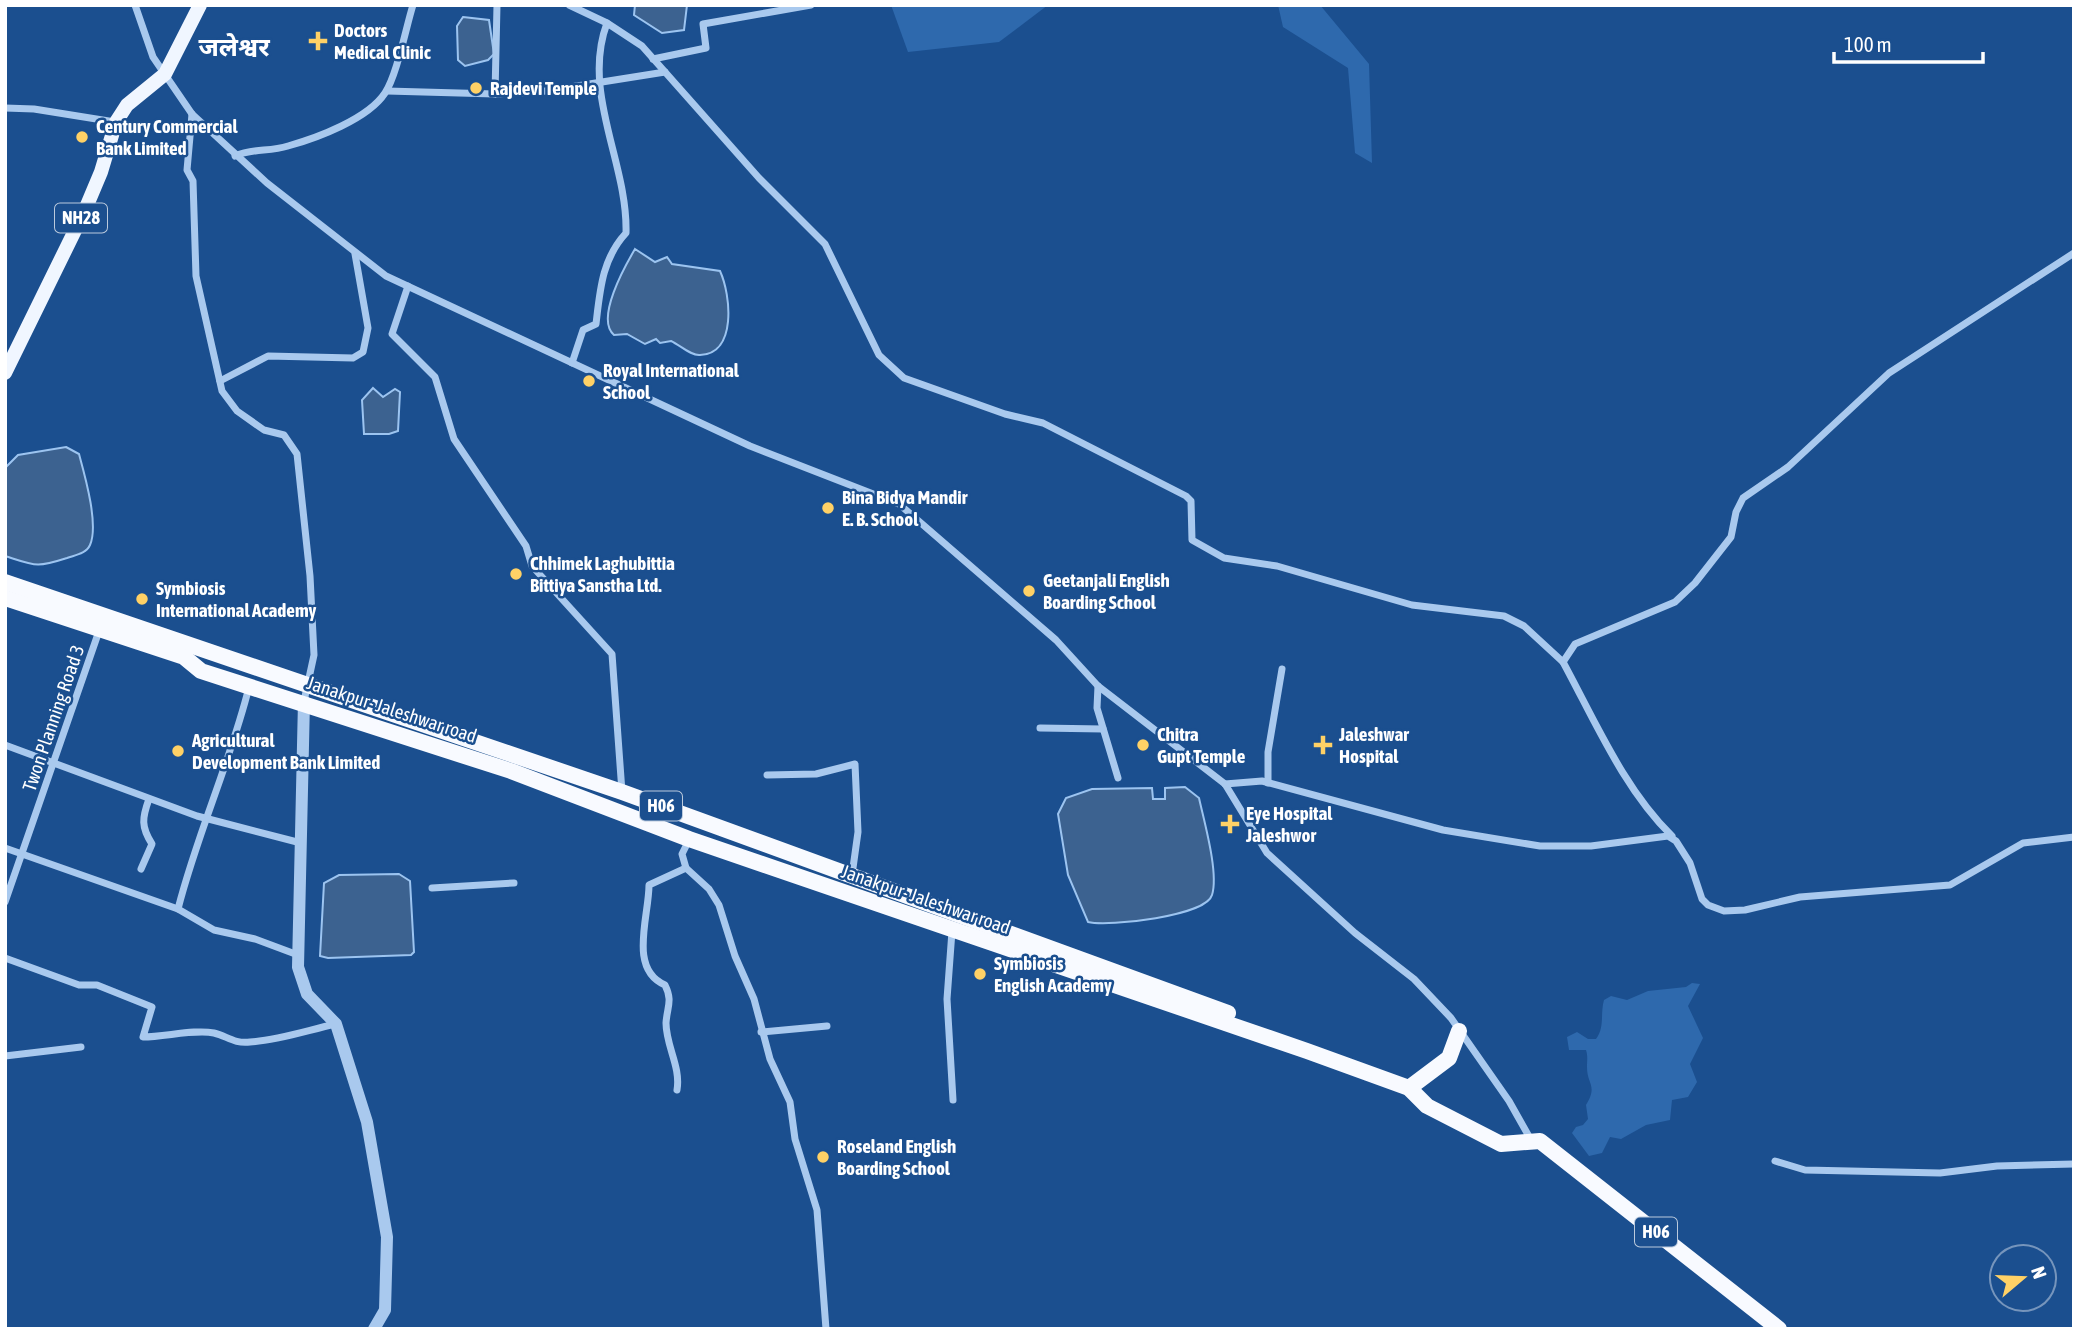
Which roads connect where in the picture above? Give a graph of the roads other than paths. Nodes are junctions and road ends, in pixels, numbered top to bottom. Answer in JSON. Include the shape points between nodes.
{"nodes":[{"id":1,"x":135,"y":5,"type":"edge"},
{"id":2,"x":200,"y":5,"type":"edge"},
{"id":3,"x":413,"y":5,"type":"edge"},
{"id":4,"x":497,"y":5,"type":"edge"},
{"id":5,"x":569,"y":5,"type":"edge"},
{"id":6,"x":811,"y":5,"type":"edge"},
{"id":7,"x":607,"y":23,"type":"junction"},
{"id":8,"x":653,"y":59,"type":"junction"},
{"id":9,"x":664,"y":72,"type":"junction"},
{"id":10,"x":165,"y":74,"type":"junction"},
{"id":11,"x":601,"y":83,"type":"junction"},
{"id":12,"x":387,"y":91,"type":"junction"},
{"id":13,"x":495,"y":94,"type":"junction"},
{"id":14,"x":5,"y":108,"type":"edge"},
{"id":15,"x":192,"y":114,"type":"junction"},
{"id":16,"x":116,"y":122,"type":"junction"},
{"id":17,"x":235,"y":156,"type":"junction"},
{"id":18,"x":2074,"y":253,"type":"edge"},
{"id":19,"x":355,"y":254,"type":"junction"},
{"id":20,"x":408,"y":286,"type":"junction"},
{"id":21,"x":572,"y":363,"type":"junction"},
{"id":22,"x":5,"y":373,"type":"edge"},
{"id":23,"x":220,"y":381,"type":"junction"},
{"id":24,"x":5,"y":582,"type":"edge"},
{"id":25,"x":5,"y":598,"type":"edge"},
{"id":26,"x":99,"y":631,"type":"junction"},
{"id":27,"x":1563,"y":662,"type":"junction"},
{"id":28,"x":1282,"y":669,"type":"dead end"},
{"id":29,"x":250,"y":685,"type":"junction"},
{"id":30,"x":1098,"y":686,"type":"junction"},
{"id":31,"x":306,"y":693,"type":"junction"},
{"id":32,"x":1040,"y":728,"type":"dead end"},
{"id":33,"x":1103,"y":729,"type":"junction"},
{"id":34,"x":5,"y":745,"type":"edge"},
{"id":35,"x":54,"y":762,"type":"junction"},
{"id":36,"x":767,"y":775,"type":"dead end"},
{"id":37,"x":1118,"y":778,"type":"dead end"},
{"id":38,"x":1268,"y":783,"type":"junction"},
{"id":39,"x":1225,"y":784,"type":"junction"},
{"id":40,"x":622,"y":792,"type":"junction"},
{"id":41,"x":149,"y":799,"type":"junction"},
{"id":42,"x":206,"y":818,"type":"junction"},
{"id":43,"x":2074,"y":837,"type":"edge"},
{"id":44,"x":689,"y":839,"type":"junction"},
{"id":45,"x":1676,"y":841,"type":"junction"},
{"id":46,"x":300,"y":843,"type":"junction"},
{"id":47,"x":5,"y":848,"type":"edge"},
{"id":48,"x":23,"y":855,"type":"junction"},
{"id":49,"x":686,"y":868,"type":"junction"},
{"id":50,"x":141,"y":869,"type":"dead end"},
{"id":51,"x":852,"y":875,"type":"junction"},
{"id":52,"x":514,"y":883,"type":"dead end"},
{"id":53,"x":432,"y":888,"type":"dead end"},
{"id":54,"x":5,"y":902,"type":"edge"},
{"id":55,"x":178,"y":909,"type":"junction"},
{"id":56,"x":951,"y":931,"type":"junction"},
{"id":57,"x":298,"y":955,"type":"junction"},
{"id":58,"x":5,"y":958,"type":"edge"},
{"id":59,"x":336,"y":1024,"type":"junction"},
{"id":60,"x":827,"y":1026,"type":"dead end"},
{"id":61,"x":1459,"y":1031,"type":"junction"},
{"id":62,"x":761,"y":1032,"type":"junction"},
{"id":63,"x":81,"y":1046,"type":"dead end"},
{"id":64,"x":1307,"y":1051,"type":"junction"},
{"id":65,"x":5,"y":1056,"type":"edge"},
{"id":66,"x":1409,"y":1088,"type":"junction"},
{"id":67,"x":677,"y":1090,"type":"dead end"},
{"id":68,"x":953,"y":1100,"type":"dead end"},
{"id":69,"x":1531,"y":1140,"type":"junction"},
{"id":70,"x":1775,"y":1161,"type":"dead end"},
{"id":71,"x":2074,"y":1164,"type":"edge"},
{"id":72,"x":1693,"y":1261,"type":"dead end"},
{"id":73,"x":1776,"y":1326,"type":"edge"},
{"id":74,"x":374,"y":1329,"type":"edge"},
{"id":75,"x":826,"y":1329,"type":"edge"}],
"edges":[{"from":1,"to":10,"type":"street","via":[[153,58]]},
{"from":2,"to":10,"type":"main road"},
{"from":3,"to":12,"type":"street"},
{"from":4,"to":13,"type":"street"},
{"from":5,"to":7,"type":"street"},
{"from":6,"to":8,"type":"street","via":[[703,24],[706,48]]},
{"from":7,"to":8,"type":"street"},
{"from":7,"to":11,"type":"street","via":[[599,44]]},
{"from":8,"to":9,"type":"street"},
{"from":9,"to":11,"type":"street"},
{"from":9,"to":27,"type":"street","via":[[824,244],[879,355],[904,378],[1043,423],[1186,496],[1191,501],[1192,540],[1224,558],[1277,566],[1412,606],[1504,617],[1524,626]]},
{"from":10,"to":15,"type":"street"},
{"from":10,"to":16,"type":"main road","number":"NH28","via":[[127,105]]},
{"from":11,"to":13,"type":"street"},
{"from":11,"to":21,"type":"street","via":[[627,211],[626,233],[611,248],[601,278],[596,324],[583,330]]},
{"from":12,"to":13,"type":"street"},
{"from":12,"to":17,"type":"street","via":[[373,107],[328,132],[284,148],[251,149]]},
{"from":14,"to":16,"type":"street"},
{"from":15,"to":17,"type":"street"},
{"from":15,"to":23,"type":"street","via":[[187,170],[193,181],[196,276]]},
{"from":16,"to":22,"type":"main road","number":"NH28","via":[[85,210]]},
{"from":17,"to":19,"type":"street"},
{"from":18,"to":27,"type":"street","via":[[1889,373],[1788,467],[1743,498],[1731,537],[1675,602],[1575,644]]},
{"from":19,"to":20,"type":"street"},
{"from":19,"to":23,"type":"street","via":[[368,328],[363,352],[353,358],[268,356]]},
{"from":20,"to":21,"type":"street"},
{"from":20,"to":40,"type":"street","via":[[392,334],[435,377],[454,439],[526,546],[532,566],[612,654]]},
{"from":21,"to":30,"type":"street","via":[[750,446],[899,504],[1056,640]]},
{"from":23,"to":31,"type":"street","via":[[237,411],[264,430],[284,435],[297,454],[314,655]]},
{"from":24,"to":31,"type":"highway","number":"H06"},
{"from":25,"to":26,"type":"highway","name":"Janakpur- Jaleshwar road","number":"H06"},
{"from":26,"to":29,"type":"highway","name":"Janakpur- Jaleshwar road","number":"H06","via":[[184,657],[201,671]]},
{"from":26,"to":35,"type":"street","name":"Twon Planning Road 3"},
{"from":27,"to":45,"type":"street","via":[[1614,757]]},
{"from":28,"to":38,"type":"street","via":[[1268,752]]},
{"from":29,"to":31,"type":"highway","name":"Janakpur- Jaleshwar road","number":"H06"},
{"from":29,"to":42,"type":"street"},
{"from":30,"to":33,"type":"street","via":[[1097,708]]},
{"from":30,"to":39,"type":"street"},
{"from":31,"to":40,"type":"highway","number":"H06"},
{"from":31,"to":44,"type":"highway","name":"Janakpur- Jaleshwar road","number":"H06"},
{"from":31,"to":46,"type":"street"},
{"from":32,"to":33,"type":"street"},
{"from":33,"to":37,"type":"street"},
{"from":34,"to":35,"type":"street"},
{"from":35,"to":41,"type":"street"},
{"from":35,"to":48,"type":"street","name":"Twon Planning Road 3"},
{"from":36,"to":51,"type":"street","via":[[816,774],[855,764],[858,832]]},
{"from":38,"to":39,"type":"street"},
{"from":38,"to":45,"type":"street","via":[[1443,830],[1540,846],[1591,846],[1668,836]]},
{"from":39,"to":61,"type":"street","via":[[1267,853],[1354,933],[1414,979]]},
{"from":40,"to":51,"type":"highway","number":"H06"},
{"from":41,"to":42,"type":"street"},
{"from":41,"to":50,"type":"street","via":[[142,818],[152,844]]},
{"from":42,"to":46,"type":"street"},
{"from":42,"to":55,"type":"street"},
{"from":43,"to":45,"type":"street","via":[[2023,843],[1950,885],[1800,897],[1724,911],[1702,899],[1690,863]]},
{"from":44,"to":49,"type":"street","via":[[682,854]]},
{"from":44,"to":56,"type":"highway","name":"Janakpur- Jaleshwar road","number":"H06"},
{"from":46,"to":57,"type":"street"},
{"from":47,"to":48,"type":"street"},
{"from":48,"to":54,"type":"street","name":"Twon Planning Road 3"},
{"from":48,"to":55,"type":"street"},
{"from":49,"to":62,"type":"street","via":[[719,905],[754,999]]},
{"from":49,"to":67,"type":"street","via":[[649,885],[643,957],[645,970],[665,985],[671,998],[666,1023],[679,1080]]},
{"from":51,"to":64,"type":"highway","number":"H06","via":[[1290,1035]]},
{"from":52,"to":53,"type":"street"},
{"from":55,"to":57,"type":"street","via":[[214,930]]},
{"from":56,"to":64,"type":"highway","name":"Janakpur- Jaleshwar road","number":"H06"},
{"from":56,"to":68,"type":"street","via":[[947,999]]},
{"from":57,"to":59,"type":"street","via":[[307,994]]},
{"from":58,"to":59,"type":"street","via":[[152,1007],[143,1037],[181,1036],[191,1031],[249,1043]]},
{"from":59,"to":74,"type":"street","via":[[366,1122],[387,1237],[385,1310]]},
{"from":60,"to":62,"type":"street"},
{"from":61,"to":66,"type":"highway","via":[[1448,1058]]},
{"from":61,"to":69,"type":"street"},
{"from":62,"to":75,"type":"street","via":[[790,1102],[795,1139],[817,1210]]},
{"from":63,"to":65,"type":"street"},
{"from":64,"to":66,"type":"highway","name":"Janakpur- Jaleshwar road","number":"H06"},
{"from":66,"to":69,"type":"highway","name":"Janakpur- Jaleshwar road","number":"H06","via":[[1427,1106],[1501,1144]]},
{"from":69,"to":73,"type":"highway","number":"H06","via":[[1540,1141]]},
{"from":70,"to":71,"type":"street","via":[[1805,1170],[1940,1173]]},
{"from":72,"to":73,"type":"highway","number":"H06"}]}
